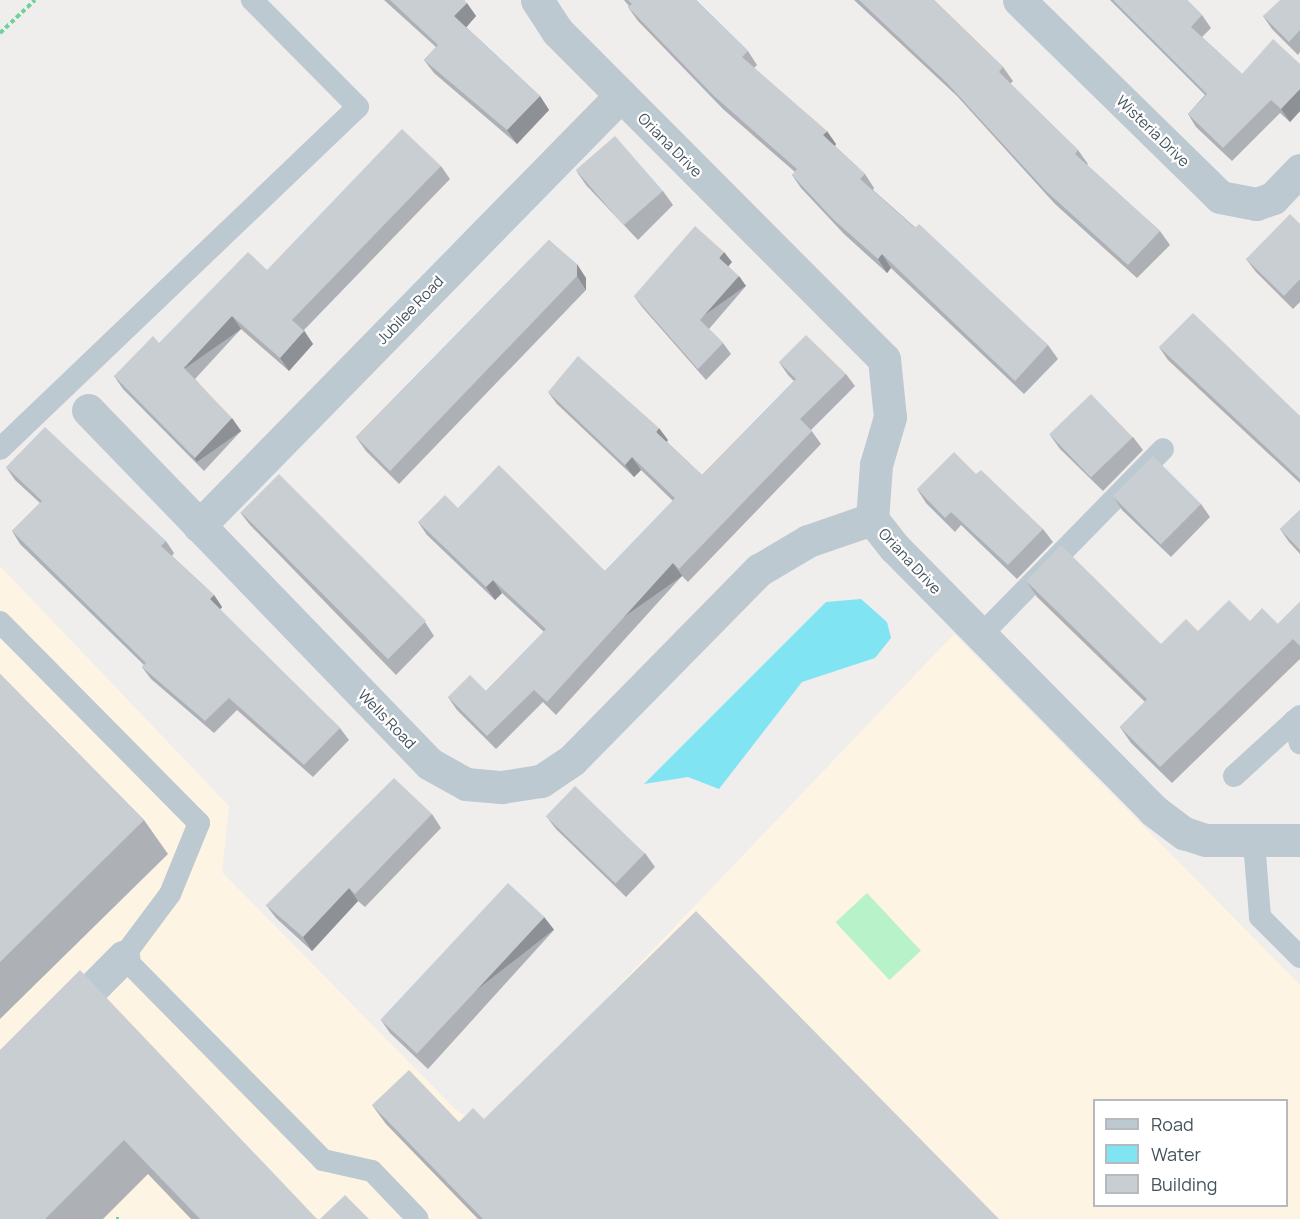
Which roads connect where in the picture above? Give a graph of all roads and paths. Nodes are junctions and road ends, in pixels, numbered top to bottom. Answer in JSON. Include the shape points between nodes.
{"nodes":[{"id":1,"x":35,"y":0,"type":"edge"},
{"id":2,"x":252,"y":0,"type":"edge"},
{"id":3,"x":537,"y":0,"type":"edge"},
{"id":4,"x":1019,"y":0,"type":"edge"},
{"id":5,"x":0,"y":33,"type":"edge"},
{"id":6,"x":621,"y":95,"type":"junction"},
{"id":7,"x":1300,"y":170,"type":"edge"},
{"id":8,"x":88,"y":410,"type":"dead end"},
{"id":9,"x":0,"y":449,"type":"edge"},
{"id":10,"x":1163,"y":449,"type":"dead end"},
{"id":11,"x":872,"y":519,"type":"junction"},
{"id":12,"x":199,"y":526,"type":"junction"},
{"id":13,"x":0,"y":622,"type":"edge"},
{"id":14,"x":981,"y":635,"type":"junction"},
{"id":15,"x":1297,"y":719,"type":"edge"},
{"id":16,"x":1300,"y":743,"type":"edge"},
{"id":17,"x":1234,"y":776,"type":"dead end"},
{"id":18,"x":1300,"y":840,"type":"edge"},
{"id":19,"x":1254,"y":842,"type":"junction"},
{"id":20,"x":123,"y":957,"type":"junction"},
{"id":21,"x":1300,"y":957,"type":"edge"},
{"id":22,"x":0,"y":1081,"type":"edge"},
{"id":23,"x":418,"y":1219,"type":"edge"}],
"edges":[{"from":1,"to":5,"type":"path"},
{"from":2,"to":9,"type":"lane","via":[[358,107]]},
{"from":3,"to":6,"type":"street","name":"Oriana Drive","via":[[557,31]]},
{"from":4,"to":7,"type":"street","name":"Wisteria Drive","via":[[1220,197],[1256,204],[1273,198]]},
{"from":6,"to":11,"type":"street","name":"Oriana Drive","via":[[884,359],[891,388],[890,417],[876,465]]},
{"from":6,"to":12,"type":"street","name":"Jubilee Road"},
{"from":8,"to":12,"type":"street","name":"Wells Road"},
{"from":10,"to":14,"type":"lane"},
{"from":11,"to":12,"type":"street","name":"Wells Road","via":[[808,542],[759,570],[572,760],[541,781],[502,787],[466,784],[430,764]]},
{"from":11,"to":14,"type":"street","name":"Oriana Drive"},
{"from":13,"to":20,"type":"lane","via":[[199,824],[170,894]]},
{"from":14,"to":19,"type":"street","name":"Oriana Drive","via":[[1153,810],[1184,833]]},
{"from":15,"to":16,"type":"lane"},
{"from":15,"to":17,"type":"lane"},
{"from":18,"to":19,"type":"street","name":"Oriana Drive"},
{"from":19,"to":21,"type":"lane","via":[[1260,917]]},
{"from":20,"to":22,"type":"street"},
{"from":20,"to":23,"type":"lane","via":[[323,1160],[372,1171]]}]}
